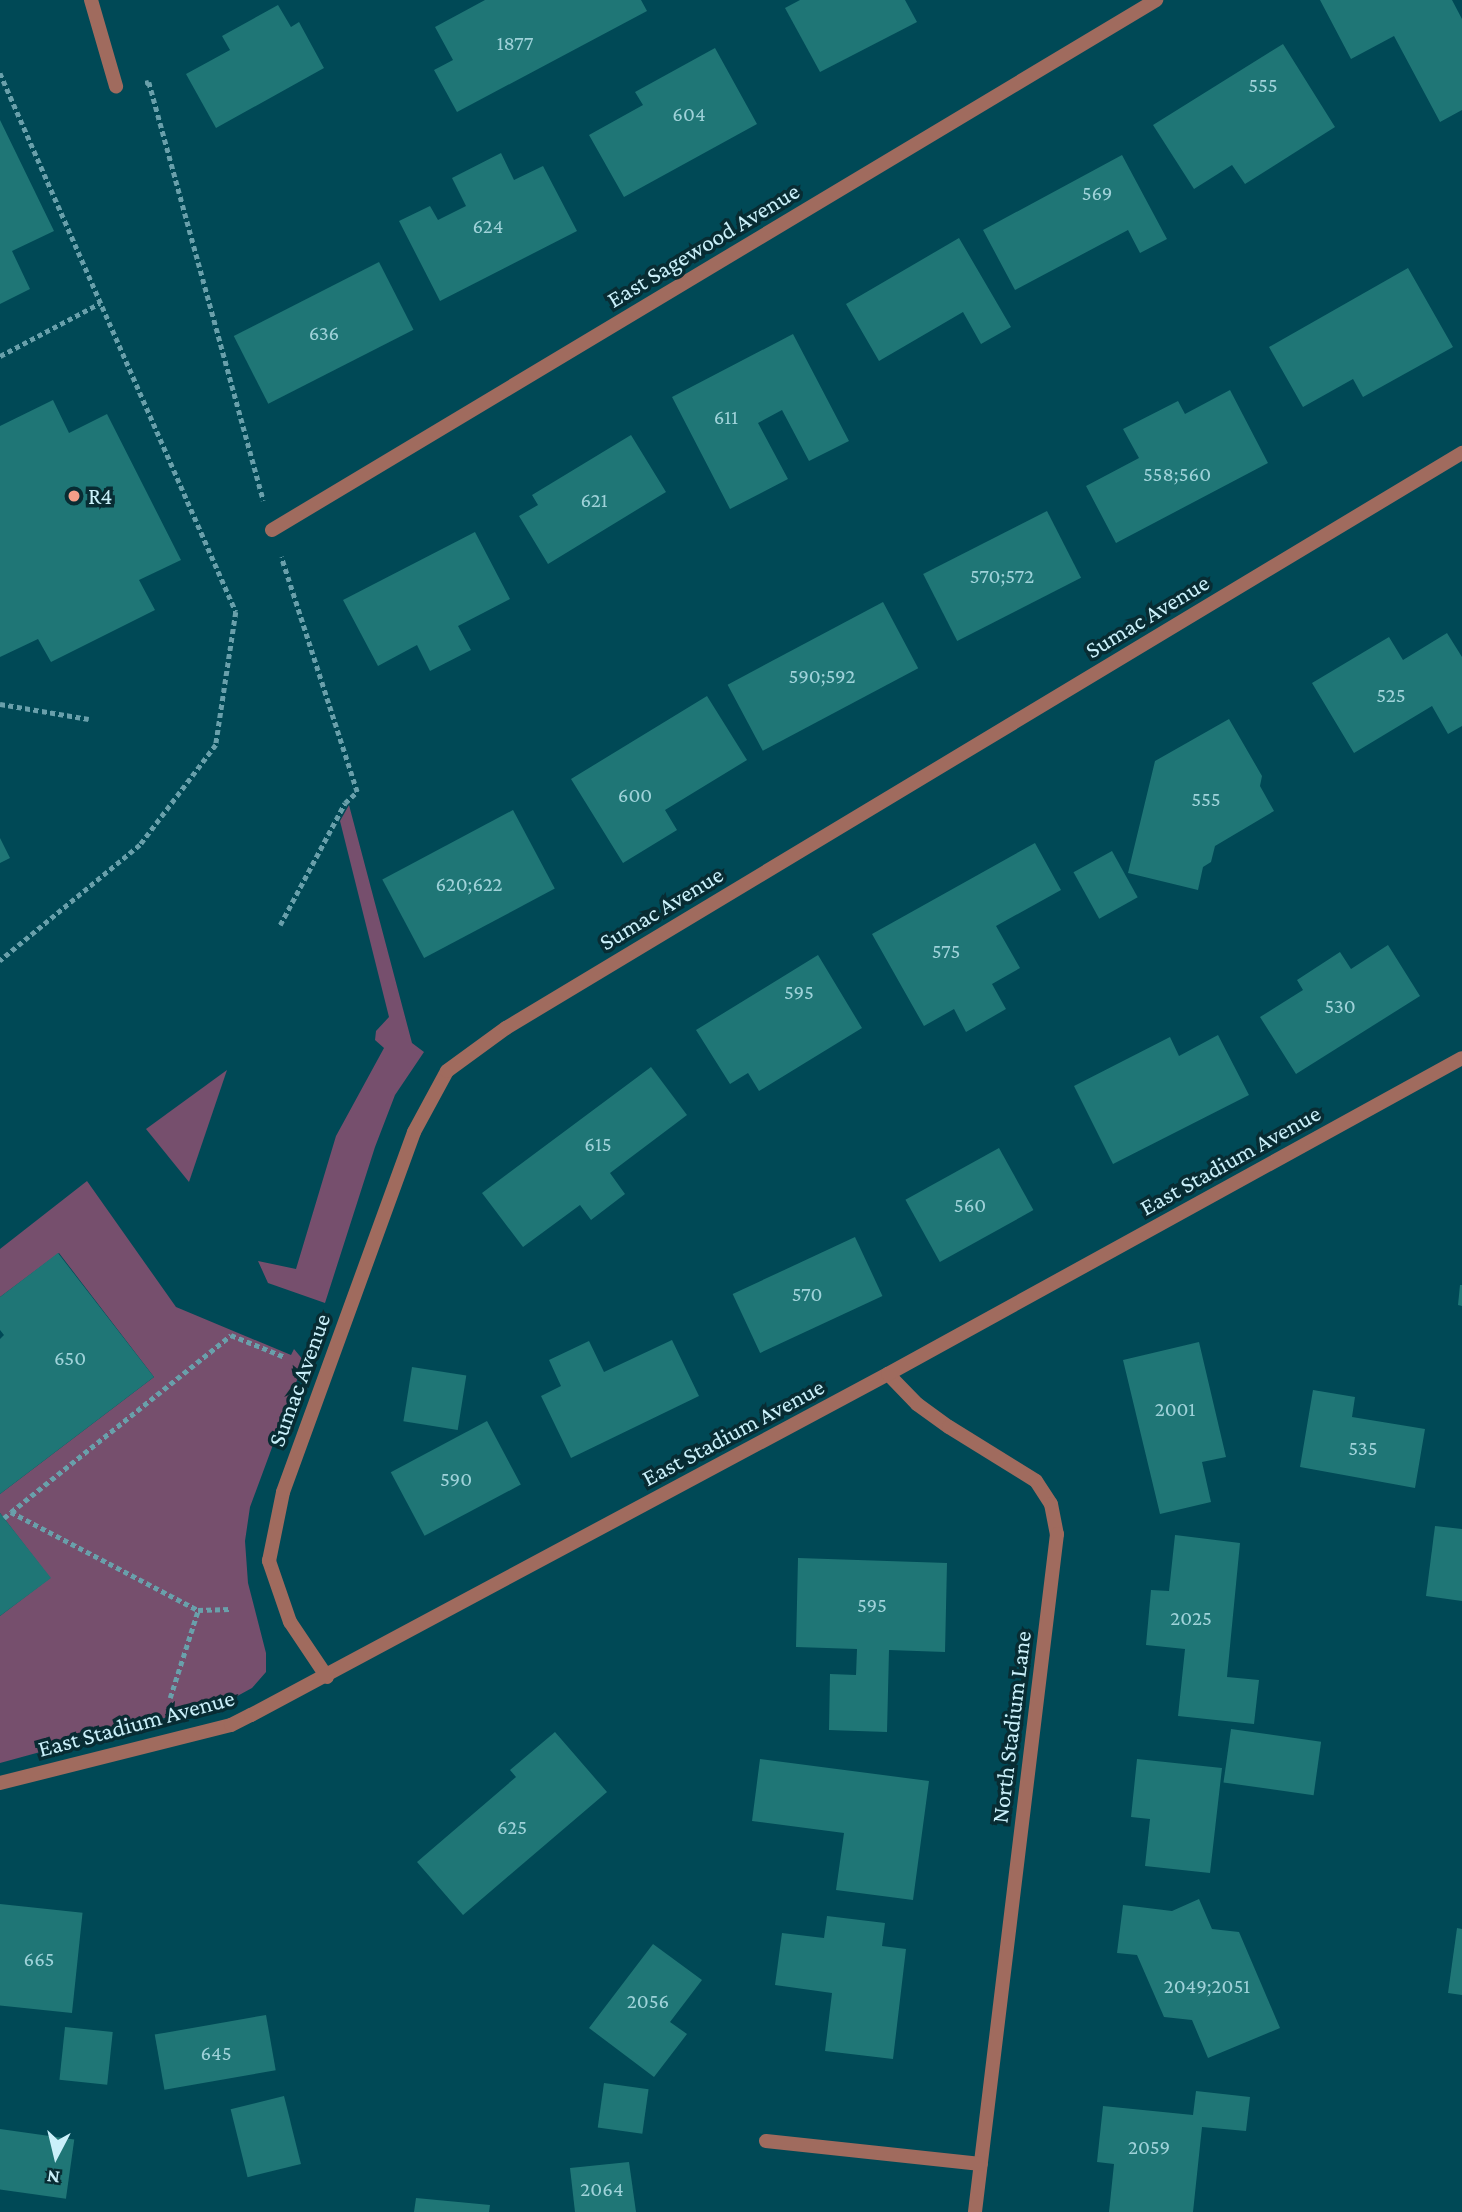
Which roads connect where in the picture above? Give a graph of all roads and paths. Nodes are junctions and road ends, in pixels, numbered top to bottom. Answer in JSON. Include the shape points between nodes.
{"nodes":[{"id":1,"x":91,"y":0,"type":"edge"},
{"id":2,"x":1156,"y":0,"type":"edge"},
{"id":3,"x":0,"y":73,"type":"edge"},
{"id":4,"x":116,"y":86,"type":"joint"},
{"id":5,"x":100,"y":303,"type":"junction"},
{"id":6,"x":0,"y":356,"type":"edge"},
{"id":7,"x":1462,"y":453,"type":"edge"},
{"id":8,"x":272,"y":530,"type":"junction"},
{"id":9,"x":0,"y":704,"type":"edge"},
{"id":10,"x":89,"y":719,"type":"dead end"},
{"id":11,"x":279,"y":925,"type":"dead end"},
{"id":12,"x":0,"y":961,"type":"edge"},
{"id":13,"x":1462,"y":1058,"type":"edge"},
{"id":14,"x":285,"y":1357,"type":"dead end"},
{"id":15,"x":888,"y":1374,"type":"junction"},
{"id":16,"x":10,"y":1513,"type":"junction"},
{"id":17,"x":4,"y":1518,"type":"dead end"},
{"id":18,"x":230,"y":1609,"type":"dead end"},
{"id":19,"x":198,"y":1610,"type":"junction"},
{"id":20,"x":327,"y":1677,"type":"junction"},
{"id":21,"x":170,"y":1698,"type":"dead end"},
{"id":22,"x":0,"y":1783,"type":"edge"},
{"id":23,"x":766,"y":2141,"type":"dead end"},
{"id":24,"x":981,"y":2164,"type":"junction"},
{"id":25,"x":975,"y":2212,"type":"edge"}],
"edges":[{"from":1,"to":4,"type":"street"},
{"from":2,"to":8,"type":"street","name":"East Sagewood Avenue"},
{"from":3,"to":5,"type":"path"},
{"from":4,"to":8,"type":"path","via":[[149,82]]},
{"from":5,"to":6,"type":"path"},
{"from":5,"to":12,"type":"path","via":[[236,612],[218,732],[216,745],[140,845]]},
{"from":7,"to":20,"type":"street","name":"Sumac Avenue","via":[[506,1028],[447,1071],[414,1132],[287,1479],[269,1562],[290,1622]]},
{"from":8,"to":11,"type":"path","via":[[356,792],[345,803]]},
{"from":9,"to":10,"type":"path"},
{"from":13,"to":15,"type":"street","name":"East Stadium Avenue"},
{"from":14,"to":16,"type":"path","via":[[231,1335]]},
{"from":15,"to":20,"type":"street","name":"East Stadium Avenue"},
{"from":15,"to":24,"type":"street","name":"North Stadium Lane","via":[[948,1427],[1036,1481],[1051,1503],[1057,1534]]},
{"from":16,"to":17,"type":"path"},
{"from":16,"to":19,"type":"path"},
{"from":18,"to":19,"type":"path"},
{"from":19,"to":21,"type":"path"},
{"from":20,"to":22,"type":"street","name":"East Stadium Avenue","via":[[231,1725]]},
{"from":23,"to":24,"type":"street"},
{"from":24,"to":25,"type":"street","name":"North Stadium Lane"}]}
